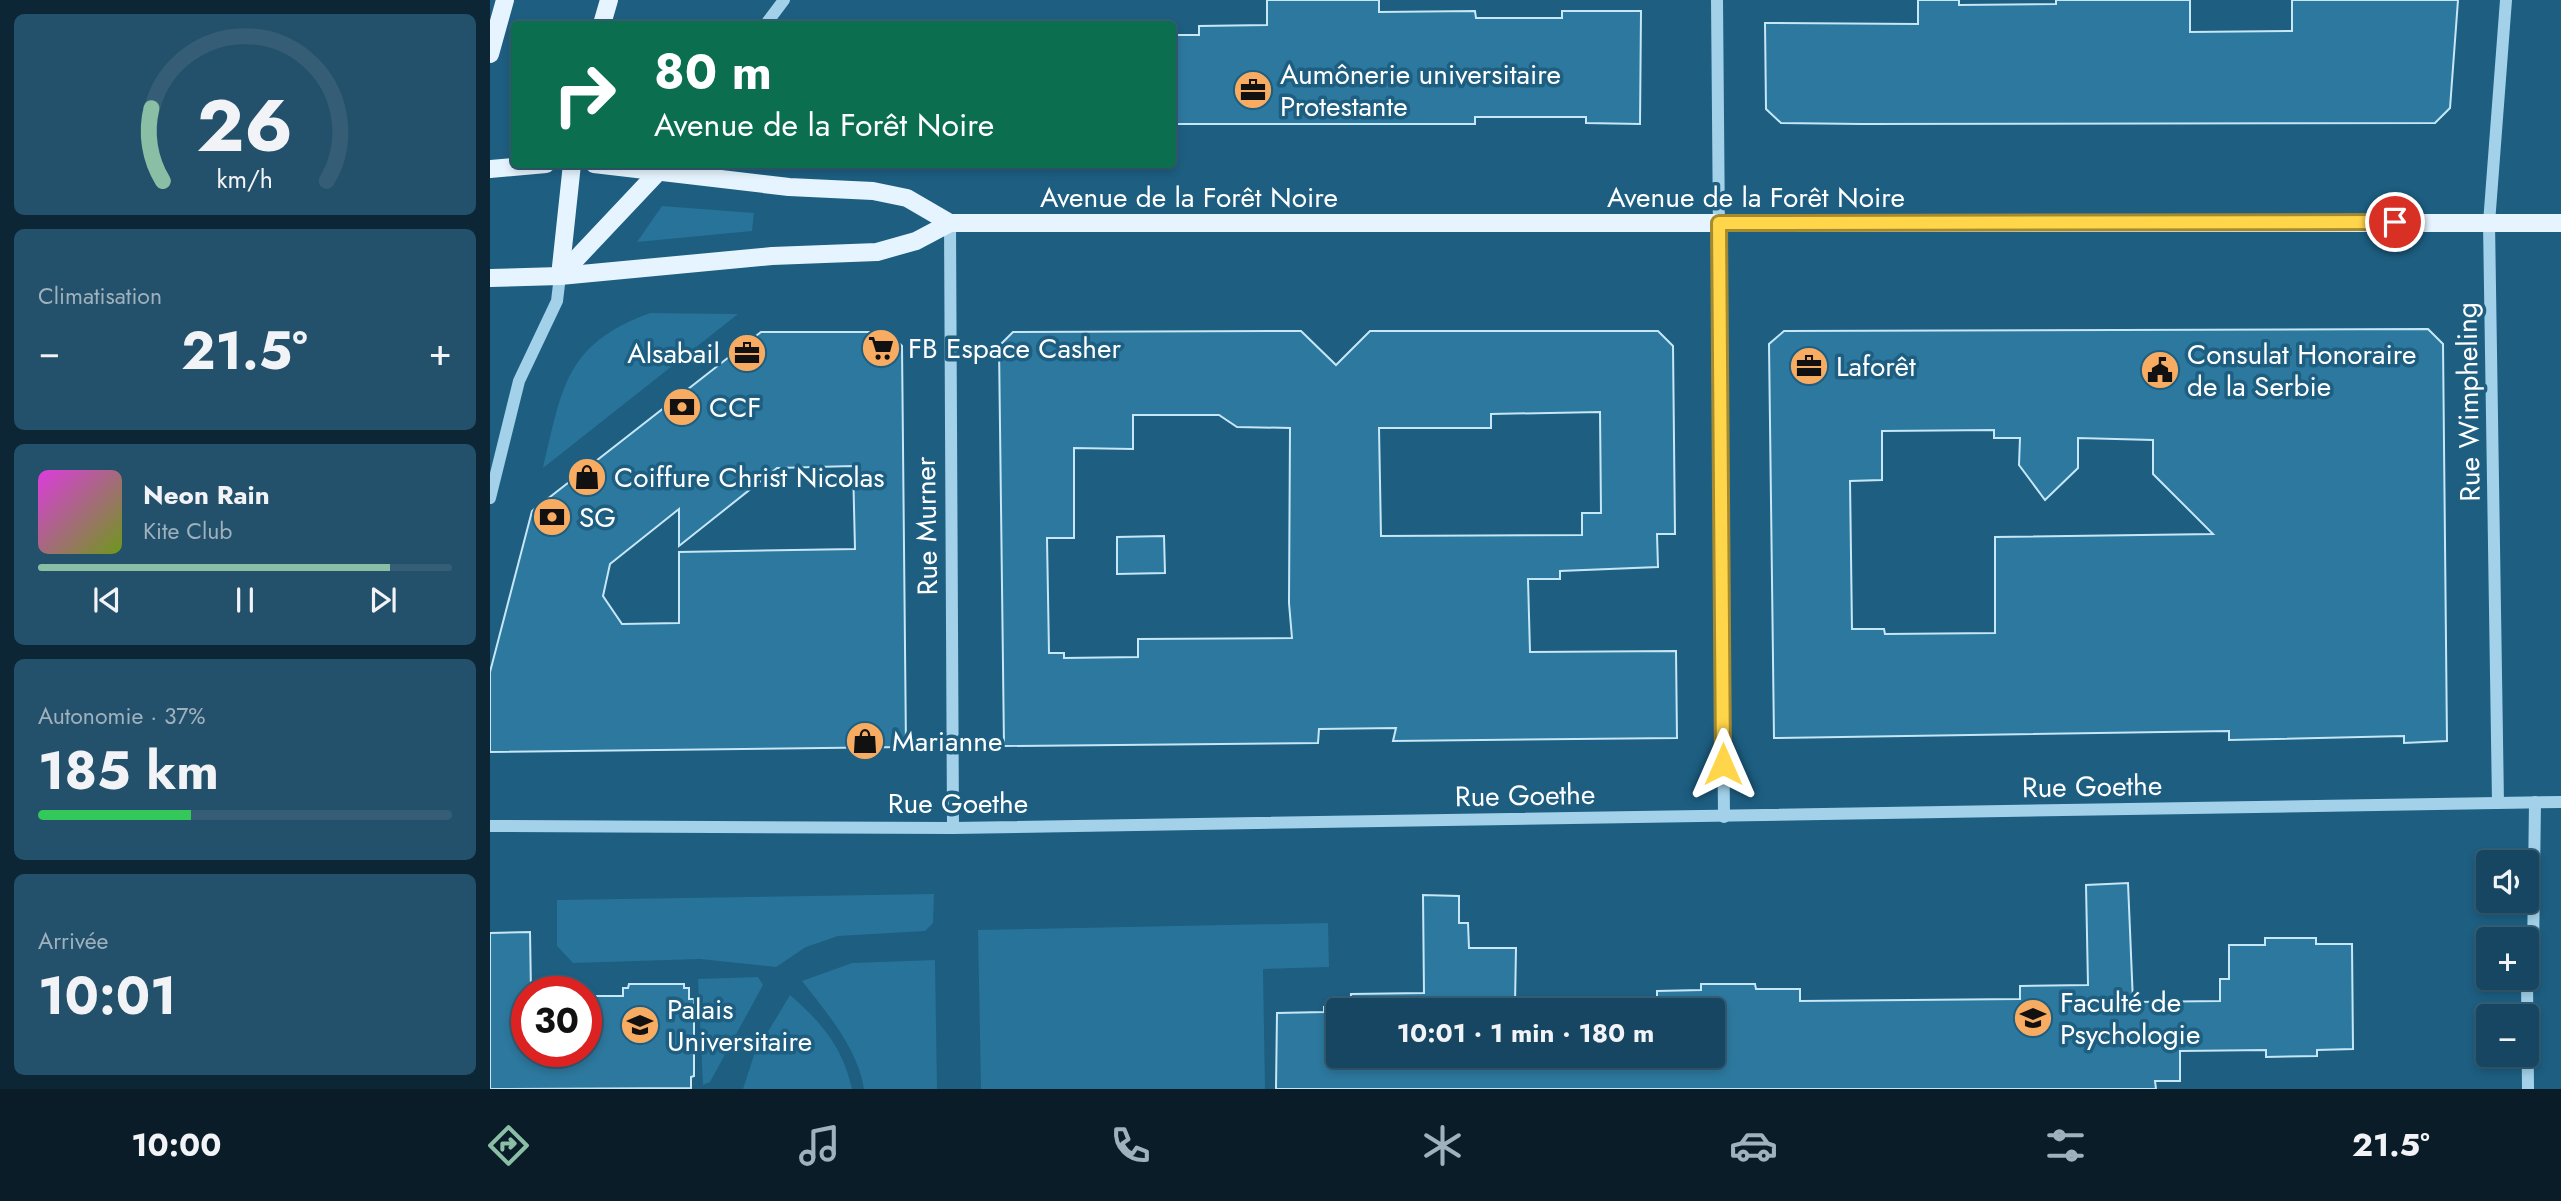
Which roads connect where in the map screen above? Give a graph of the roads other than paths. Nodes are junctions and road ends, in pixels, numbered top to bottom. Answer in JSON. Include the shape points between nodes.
{"nodes":[{"id":1,"x":505,"y":0,"type":"edge"},
{"id":2,"x":609,"y":0,"type":"edge"},
{"id":3,"x":784,"y":0,"type":"edge"},
{"id":4,"x":1717,"y":0,"type":"edge"},
{"id":5,"x":2506,"y":0,"type":"edge"},
{"id":6,"x":604,"y":21,"type":"edge"},
{"id":7,"x":768,"y":21,"type":"edge"},
{"id":8,"x":490,"y":54,"type":"edge"},
{"id":9,"x":511,"y":167,"type":"edge"},
{"id":10,"x":572,"y":168,"type":"edge"},
{"id":11,"x":661,"y":168,"type":"edge"},
{"id":12,"x":668,"y":168,"type":"edge"},
{"id":13,"x":490,"y":169,"type":"edge"},
{"id":14,"x":950,"y":223,"type":"junction"},
{"id":15,"x":1719,"y":223,"type":"junction"},
{"id":16,"x":2490,"y":223,"type":"junction"},
{"id":17,"x":2561,"y":223,"type":"edge"},
{"id":18,"x":560,"y":276,"type":"junction"},
{"id":19,"x":490,"y":278,"type":"edge"},
{"id":20,"x":490,"y":498,"type":"edge"},
{"id":21,"x":2535,"y":802,"type":"junction"},
{"id":22,"x":2561,"y":802,"type":"edge"},
{"id":23,"x":2498,"y":803,"type":"junction"},
{"id":24,"x":1724,"y":817,"type":"junction"},
{"id":25,"x":490,"y":826,"type":"edge"},
{"id":26,"x":953,"y":828,"type":"junction"},
{"id":27,"x":2533,"y":927,"type":"edge"},
{"id":28,"x":2527,"y":990,"type":"edge"},
{"id":29,"x":2528,"y":1089,"type":"edge"}],
"edges":[{"from":1,"to":8,"type":"main road"},
{"from":2,"to":6,"type":"main road"},
{"from":3,"to":7,"type":"street"},
{"from":4,"to":15,"type":"street"},
{"from":5,"to":16,"type":"street","name":"Rue Wimpheling"},
{"from":9,"to":13,"type":"main road"},
{"from":10,"to":18,"type":"main road"},
{"from":11,"to":18,"type":"main road"},
{"from":12,"to":14,"type":"main road","via":[[789,187],[873,191],[907,198]]},
{"from":14,"to":15,"type":"main road","name":"Avenue de la Forêt Noire"},
{"from":14,"to":18,"type":"main road","name":"Avenue de la Forêt Noire","via":[[916,241],[877,252],[772,256]]},
{"from":14,"to":26,"type":"street","name":"Rue Murner"},
{"from":15,"to":16,"type":"main road","name":"Avenue de la Forêt Noire"},
{"from":15,"to":24,"type":"street"},
{"from":16,"to":17,"type":"main road","name":"Avenue de la Forêt Noire"},
{"from":16,"to":23,"type":"street","name":"Rue Wimpheling"},
{"from":18,"to":19,"type":"main road","name":"Avenue de la Forêt Noire"},
{"from":18,"to":20,"type":"street","via":[[557,301],[519,381]]},
{"from":21,"to":22,"type":"street","name":"Rue Goethe"},
{"from":21,"to":23,"type":"street","name":"Rue Goethe"},
{"from":21,"to":27,"type":"street"},
{"from":23,"to":24,"type":"street","name":"Rue Goethe"},
{"from":24,"to":26,"type":"street","name":"Rue Goethe"},
{"from":25,"to":26,"type":"street","name":"Rue Goethe"},
{"from":28,"to":29,"type":"street"}]}
